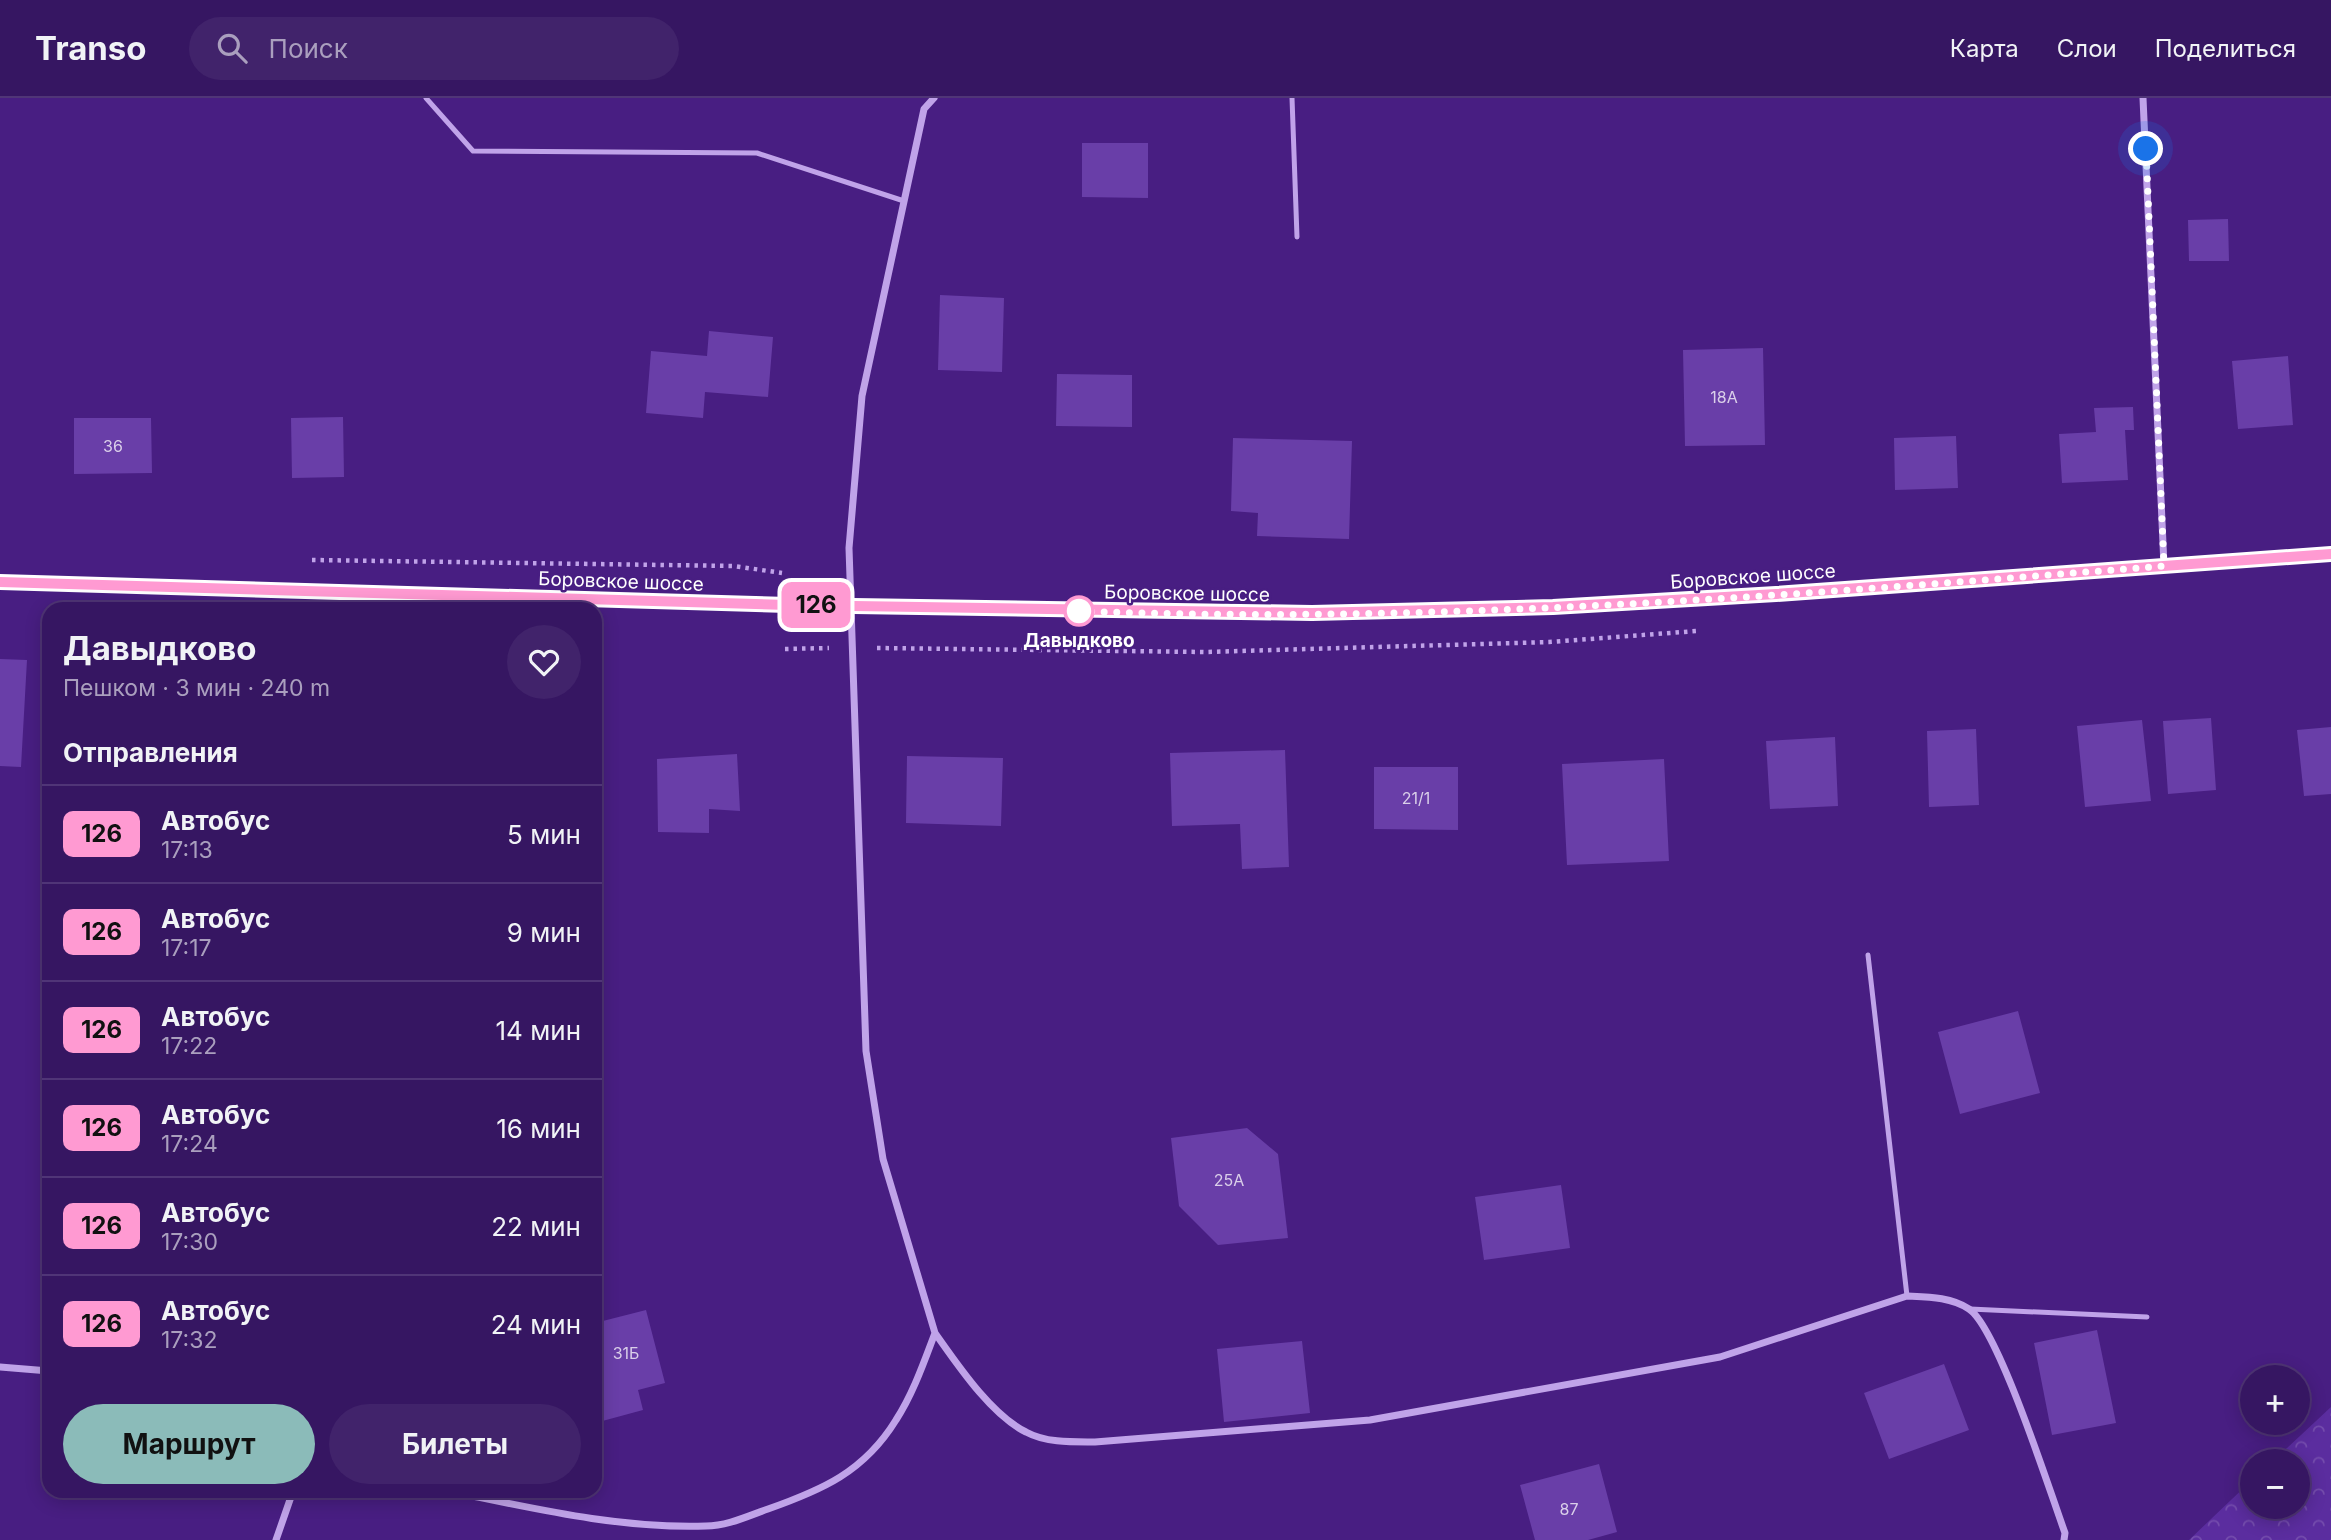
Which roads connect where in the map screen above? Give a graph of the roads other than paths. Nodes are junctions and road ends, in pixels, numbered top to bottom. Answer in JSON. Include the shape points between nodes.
{"nodes":[{"id":1,"x":426,"y":98,"type":"edge"},
{"id":2,"x":926,"y":98,"type":"edge"},
{"id":3,"x":934,"y":98,"type":"edge"},
{"id":4,"x":1292,"y":98,"type":"edge"},
{"id":5,"x":2143,"y":98,"type":"edge"},
{"id":6,"x":924,"y":109,"type":"junction"},
{"id":7,"x":904,"y":201,"type":"junction"},
{"id":8,"x":1297,"y":237,"type":"dead end"},
{"id":9,"x":2331,"y":554,"type":"edge"},
{"id":10,"x":2164,"y":566,"type":"junction"},
{"id":11,"x":0,"y":582,"type":"edge"},
{"id":12,"x":849,"y":606,"type":"junction"},
{"id":13,"x":1868,"y":955,"type":"dead end"},
{"id":14,"x":1907,"y":1296,"type":"junction"},
{"id":15,"x":1970,"y":1309,"type":"junction"},
{"id":16,"x":2147,"y":1317,"type":"dead end"},
{"id":17,"x":935,"y":1333,"type":"junction"},
{"id":18,"x":0,"y":1367,"type":"edge"},
{"id":19,"x":42,"y":1370,"type":"edge"},
{"id":20,"x":291,"y":1498,"type":"edge"},
{"id":21,"x":487,"y":1498,"type":"edge"},
{"id":22,"x":276,"y":1540,"type":"edge"},
{"id":23,"x":2064,"y":1540,"type":"edge"}],
"edges":[{"from":1,"to":7,"type":"lane","via":[[473,151],[757,153]]},
{"from":2,"to":6,"type":"street"},
{"from":3,"to":6,"type":"street"},
{"from":4,"to":8,"type":"lane"},
{"from":5,"to":10,"type":"street"},
{"from":6,"to":7,"type":"street"},
{"from":7,"to":12,"type":"street","via":[[858,428]]},
{"from":9,"to":10,"type":"main road","name":"Боровское шоссе"},
{"from":10,"to":12,"type":"main road","name":"Боровское шоссе","via":[[1553,607],[1196,613]]},
{"from":11,"to":12,"type":"main road","name":"Боровское шоссе"},
{"from":12,"to":17,"type":"street","via":[[866,1051],[883,1159]]},
{"from":13,"to":14,"type":"lane"},
{"from":14,"to":15,"type":"street","via":[[1932,1297]]},
{"from":14,"to":17,"type":"street","via":[[1720,1357],[1370,1420],[1095,1443],[1062,1442],[1026,1433],[986,1399]]},
{"from":15,"to":16,"type":"lane"},
{"from":15,"to":23,"type":"street","via":[[1994,1342]]},
{"from":17,"to":21,"type":"street","via":[[896,1421],[834,1483],[802,1499],[709,1527],[609,1520]]},
{"from":18,"to":19,"type":"street"},
{"from":20,"to":22,"type":"street"}]}
